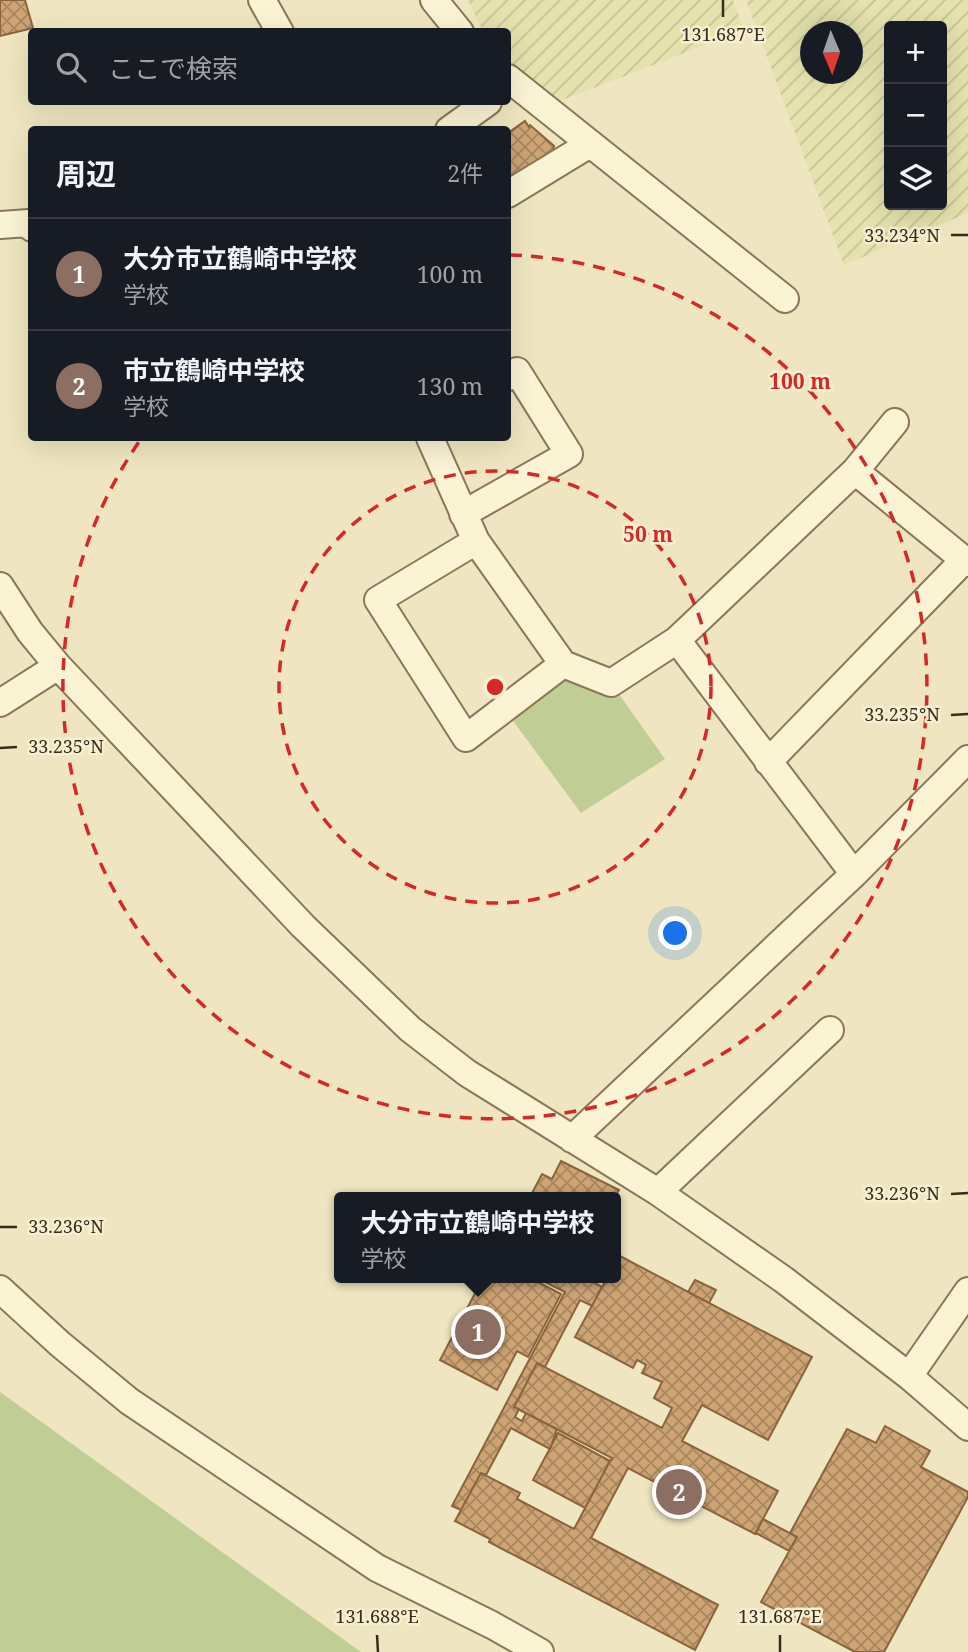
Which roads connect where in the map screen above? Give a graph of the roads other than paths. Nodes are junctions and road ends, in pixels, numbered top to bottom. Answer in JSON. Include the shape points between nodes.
{"nodes":[{"id":1,"x":262,"y":0,"type":"edge"},
{"id":2,"x":434,"y":0,"type":"edge"},
{"id":3,"x":278,"y":28,"type":"edge"},
{"id":4,"x":457,"y":28,"type":"edge"},
{"id":5,"x":511,"y":84,"type":"edge"},
{"id":6,"x":484,"y":105,"type":"edge"},
{"id":7,"x":455,"y":126,"type":"edge"},
{"id":8,"x":590,"y":144,"type":"junction"},
{"id":9,"x":511,"y":192,"type":"edge"},
{"id":10,"x":28,"y":223,"type":"edge"},
{"id":11,"x":0,"y":225,"type":"edge"},
{"id":12,"x":785,"y":299,"type":"dead end"},
{"id":13,"x":511,"y":375,"type":"edge"},
{"id":14,"x":895,"y":422,"type":"dead end"},
{"id":15,"x":431,"y":441,"type":"edge"},
{"id":16,"x":855,"y":471,"type":"junction"},
{"id":17,"x":463,"y":514,"type":"junction"},
{"id":18,"x":476,"y":541,"type":"junction"},
{"id":19,"x":966,"y":561,"type":"edge"},
{"id":20,"x":0,"y":586,"type":"edge"},
{"id":21,"x":677,"y":640,"type":"junction"},
{"id":22,"x":563,"y":664,"type":"junction"},
{"id":23,"x":58,"y":666,"type":"junction"},
{"id":24,"x":0,"y":703,"type":"edge"},
{"id":25,"x":968,"y":759,"type":"edge"},
{"id":26,"x":768,"y":762,"type":"junction"},
{"id":27,"x":854,"y":874,"type":"junction"},
{"id":28,"x":830,"y":1030,"type":"dead end"},
{"id":29,"x":572,"y":1139,"type":"junction"},
{"id":30,"x":658,"y":1192,"type":"junction"},
{"id":31,"x":0,"y":1289,"type":"edge"},
{"id":32,"x":968,"y":1291,"type":"edge"},
{"id":33,"x":909,"y":1376,"type":"junction"},
{"id":34,"x":968,"y":1427,"type":"edge"},
{"id":35,"x":540,"y":1652,"type":"edge"}],
"edges":[{"from":1,"to":3,"type":"street"},
{"from":2,"to":4,"type":"street"},
{"from":5,"to":8,"type":"street"},
{"from":6,"to":7,"type":"street"},
{"from":8,"to":9,"type":"street"},
{"from":8,"to":12,"type":"street"},
{"from":10,"to":11,"type":"street"},
{"from":13,"to":17,"type":"street","via":[[517,371],[569,454]]},
{"from":14,"to":16,"type":"street"},
{"from":15,"to":17,"type":"street"},
{"from":16,"to":19,"type":"street"},
{"from":16,"to":21,"type":"street"},
{"from":17,"to":18,"type":"street"},
{"from":18,"to":22,"type":"street"},
{"from":18,"to":22,"type":"street","via":[[378,600],[466,738]]},
{"from":19,"to":26,"type":"street"},
{"from":20,"to":23,"type":"street"},
{"from":21,"to":22,"type":"street","via":[[611,683]]},
{"from":21,"to":26,"type":"street"},
{"from":23,"to":24,"type":"street"},
{"from":23,"to":29,"type":"street","via":[[303,926],[410,1029],[467,1073]]},
{"from":25,"to":27,"type":"street"},
{"from":26,"to":27,"type":"street"},
{"from":27,"to":29,"type":"street"},
{"from":28,"to":30,"type":"street"},
{"from":29,"to":30,"type":"street"},
{"from":30,"to":33,"type":"street","via":[[784,1280]]},
{"from":31,"to":35,"type":"street","via":[[129,1401],[377,1568]]},
{"from":32,"to":33,"type":"street"},
{"from":33,"to":34,"type":"street"}]}
